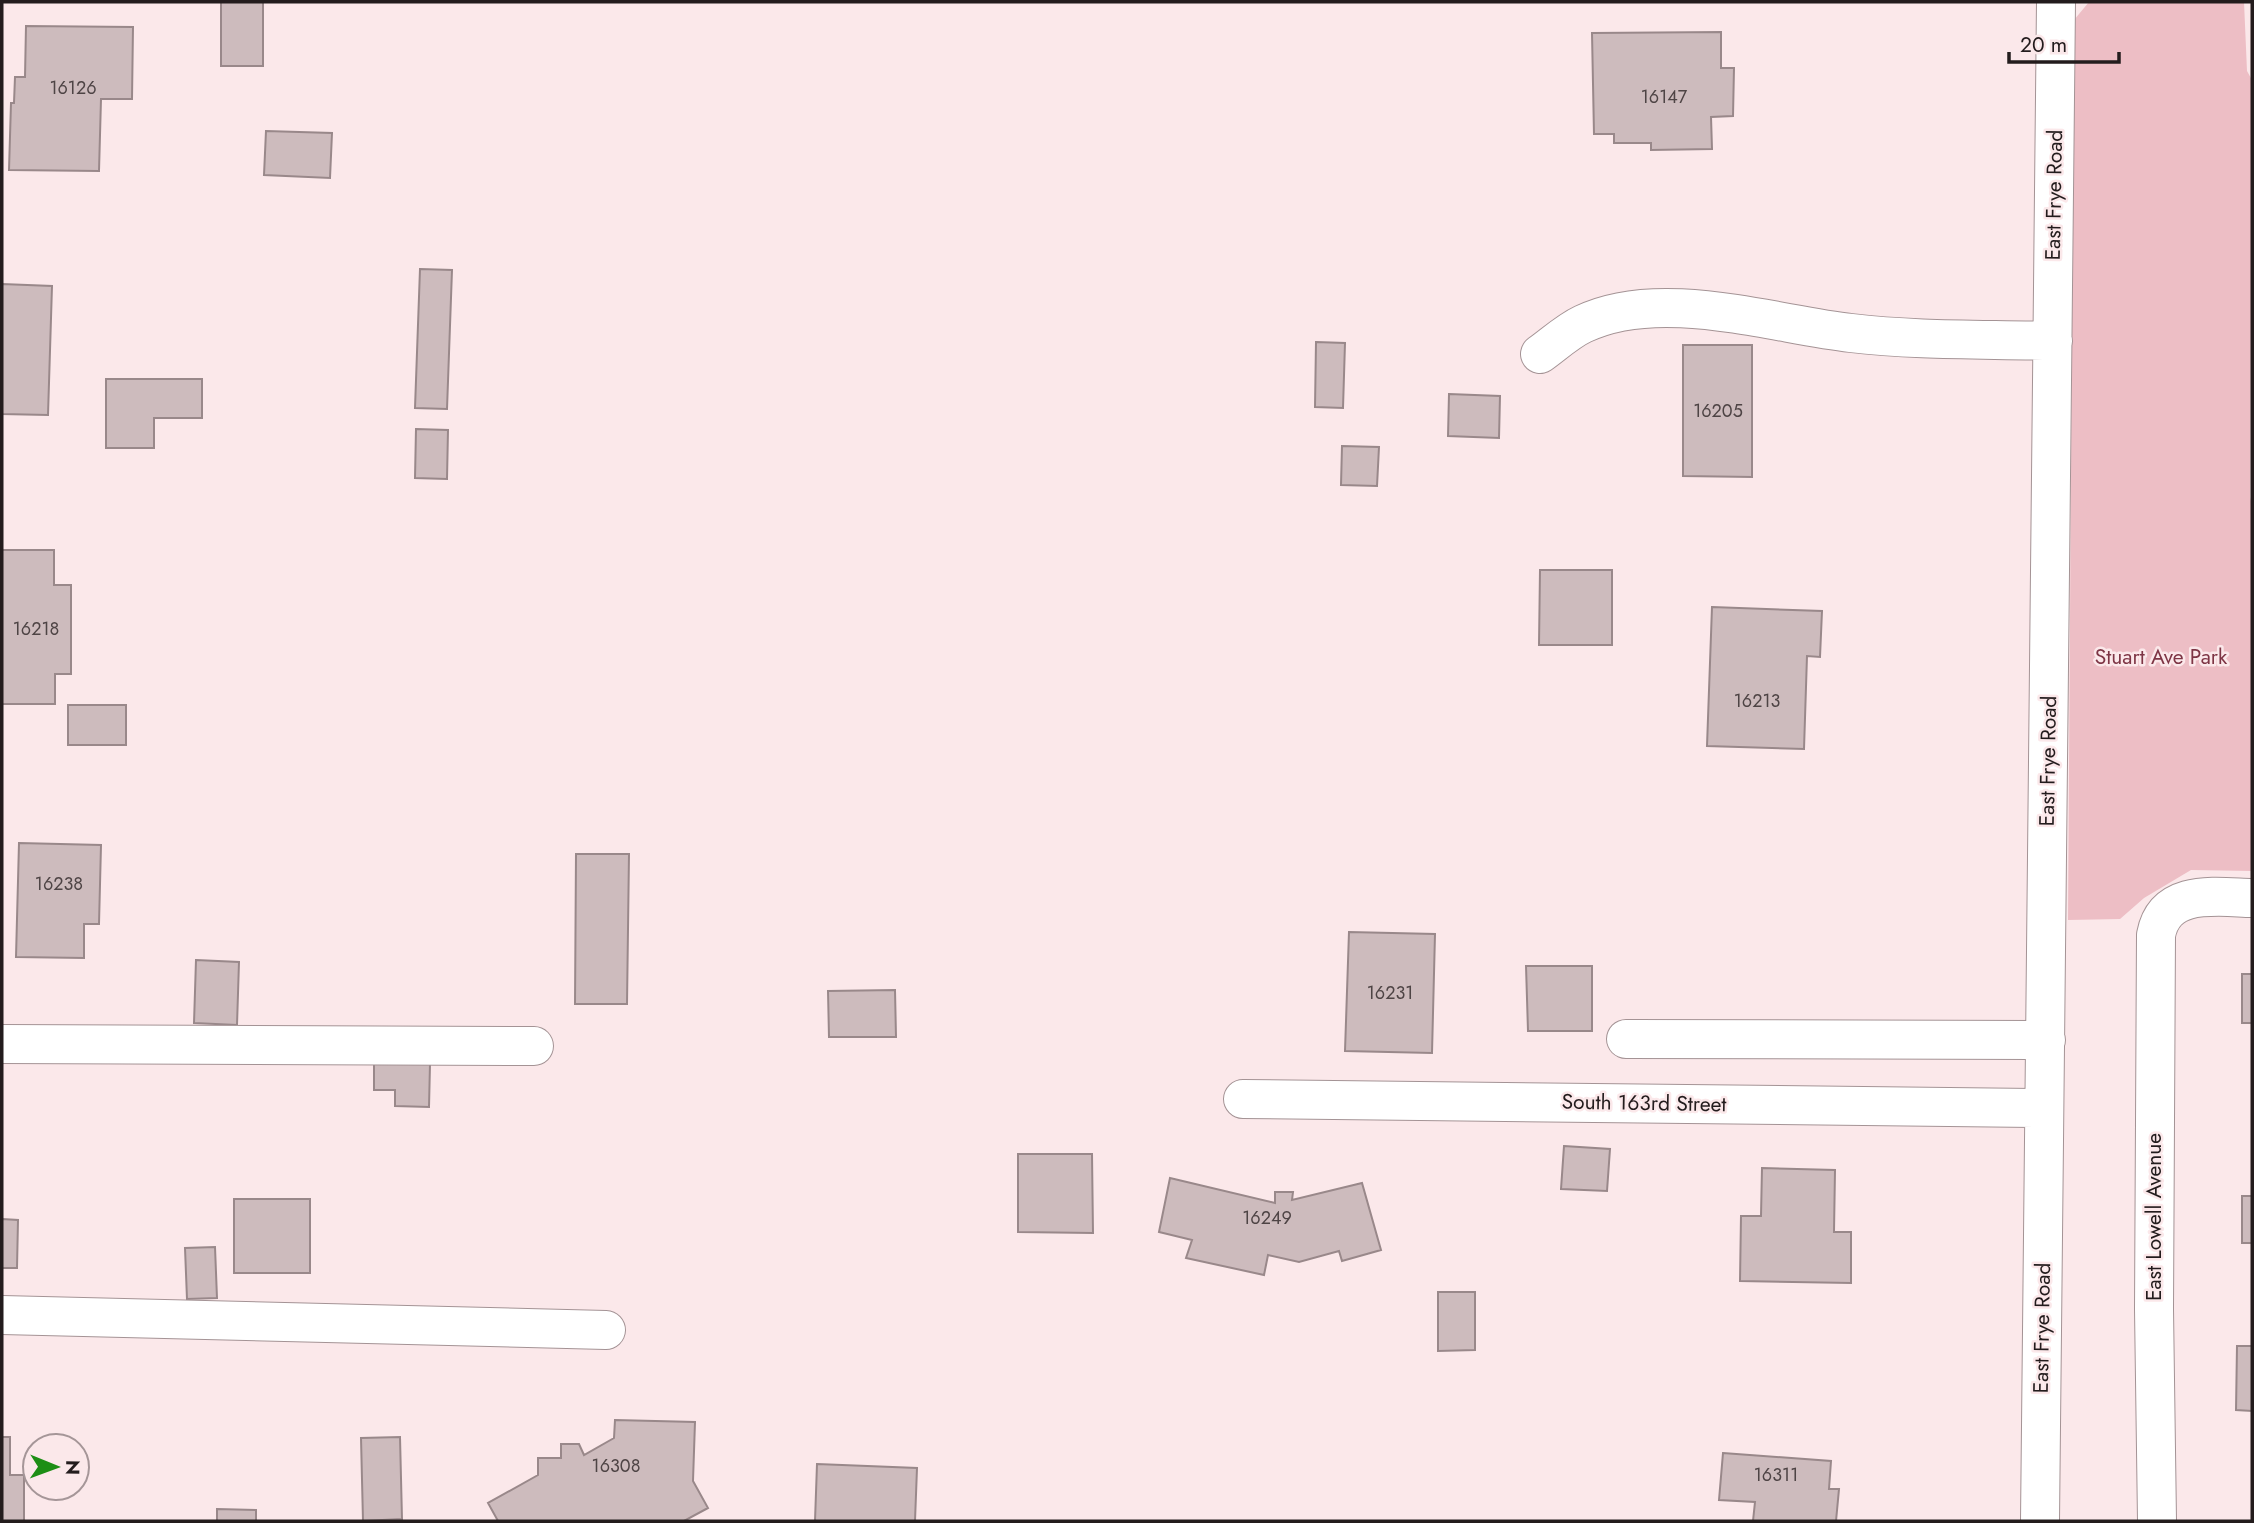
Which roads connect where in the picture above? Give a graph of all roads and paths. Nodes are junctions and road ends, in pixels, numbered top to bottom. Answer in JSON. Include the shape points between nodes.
{"nodes":[{"id":1,"x":2056,"y":2,"type":"edge"},
{"id":2,"x":2053,"y":341,"type":"junction"},
{"id":3,"x":1540,"y":354,"type":"dead end"},
{"id":4,"x":2252,"y":898,"type":"edge"},
{"id":5,"x":1626,"y":1039,"type":"dead end"},
{"id":6,"x":2046,"y":1040,"type":"junction"},
{"id":7,"x":2,"y":1044,"type":"edge"},
{"id":8,"x":534,"y":1046,"type":"dead end"},
{"id":9,"x":1243,"y":1099,"type":"dead end"},
{"id":10,"x":2044,"y":1108,"type":"junction"},
{"id":11,"x":2,"y":1315,"type":"edge"},
{"id":12,"x":606,"y":1330,"type":"dead end"},
{"id":13,"x":2040,"y":1521,"type":"edge"},
{"id":14,"x":2157,"y":1521,"type":"edge"}],
"edges":[{"from":1,"to":2,"type":"street","name":"East Frye Road"},
{"from":2,"to":3,"type":"street","via":[[1853,334],[1748,314],[1678,309],[1624,312],[1583,324]]},
{"from":2,"to":6,"type":"street","name":"East Frye Road"},
{"from":4,"to":14,"type":"street","name":"East Lowell Avenue","via":[[2178,902],[2164,915],[2156,935]]},
{"from":5,"to":6,"type":"street"},
{"from":6,"to":10,"type":"street","name":"East Frye Road"},
{"from":7,"to":8,"type":"street"},
{"from":9,"to":10,"type":"street","name":"South 163rd Street"},
{"from":10,"to":13,"type":"street","name":"East Frye Road"},
{"from":11,"to":12,"type":"street"}]}
